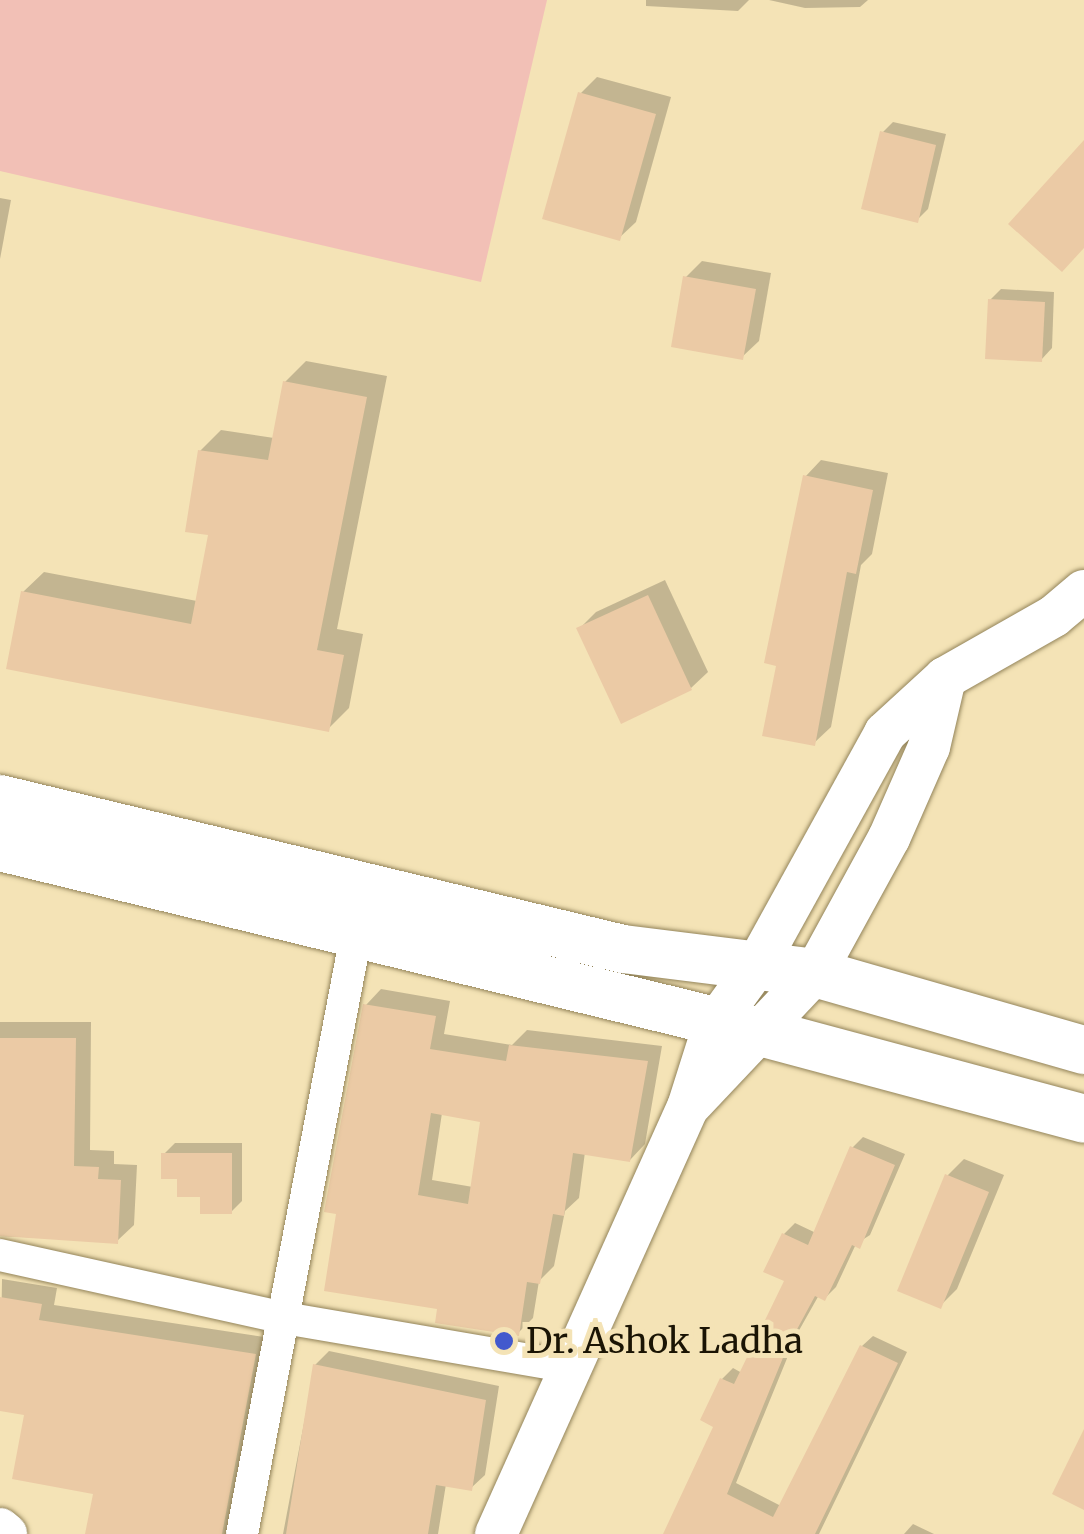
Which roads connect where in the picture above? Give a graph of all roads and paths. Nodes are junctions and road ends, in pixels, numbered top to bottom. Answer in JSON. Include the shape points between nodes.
{"nodes":[{"id":1,"x":1084,"y":592,"type":"edge"},
{"id":2,"x":945,"y":678,"type":"junction"},
{"id":3,"x":0,"y":798,"type":"edge"},
{"id":4,"x":0,"y":847,"type":"edge"},
{"id":5,"x":356,"y":935,"type":"junction"},
{"id":6,"x":756,"y":967,"type":"junction"},
{"id":7,"x":815,"y":972,"type":"junction"},
{"id":8,"x":714,"y":1025,"type":"junction"},
{"id":9,"x":764,"y":1033,"type":"junction"},
{"id":10,"x":1084,"y":1050,"type":"edge"},
{"id":11,"x":688,"y":1106,"type":"junction"},
{"id":12,"x":1084,"y":1119,"type":"edge"},
{"id":13,"x":0,"y":1255,"type":"edge"},
{"id":14,"x":284,"y":1318,"type":"junction"},
{"id":15,"x":570,"y":1368,"type":"junction"},
{"id":16,"x":242,"y":1534,"type":"edge"},
{"id":17,"x":496,"y":1534,"type":"edge"}],
"edges":[{"from":1,"to":2,"type":"street"},
{"from":2,"to":6,"type":"street","via":[[885,733]]},
{"from":2,"to":7,"type":"street","via":[[930,746],[889,838]]},
{"from":3,"to":6,"type":"main road","via":[[623,949]]},
{"from":4,"to":5,"type":"main road"},
{"from":5,"to":8,"type":"main road"},
{"from":5,"to":14,"type":"street"},
{"from":6,"to":7,"type":"main road"},
{"from":6,"to":8,"type":"street"},
{"from":7,"to":9,"type":"street"},
{"from":7,"to":10,"type":"main road"},
{"from":8,"to":9,"type":"main road"},
{"from":8,"to":11,"type":"street"},
{"from":9,"to":11,"type":"street"},
{"from":9,"to":12,"type":"main road"},
{"from":11,"to":15,"type":"street"},
{"from":13,"to":14,"type":"street"},
{"from":14,"to":15,"type":"street"},
{"from":14,"to":16,"type":"street"},
{"from":15,"to":17,"type":"street"}]}
